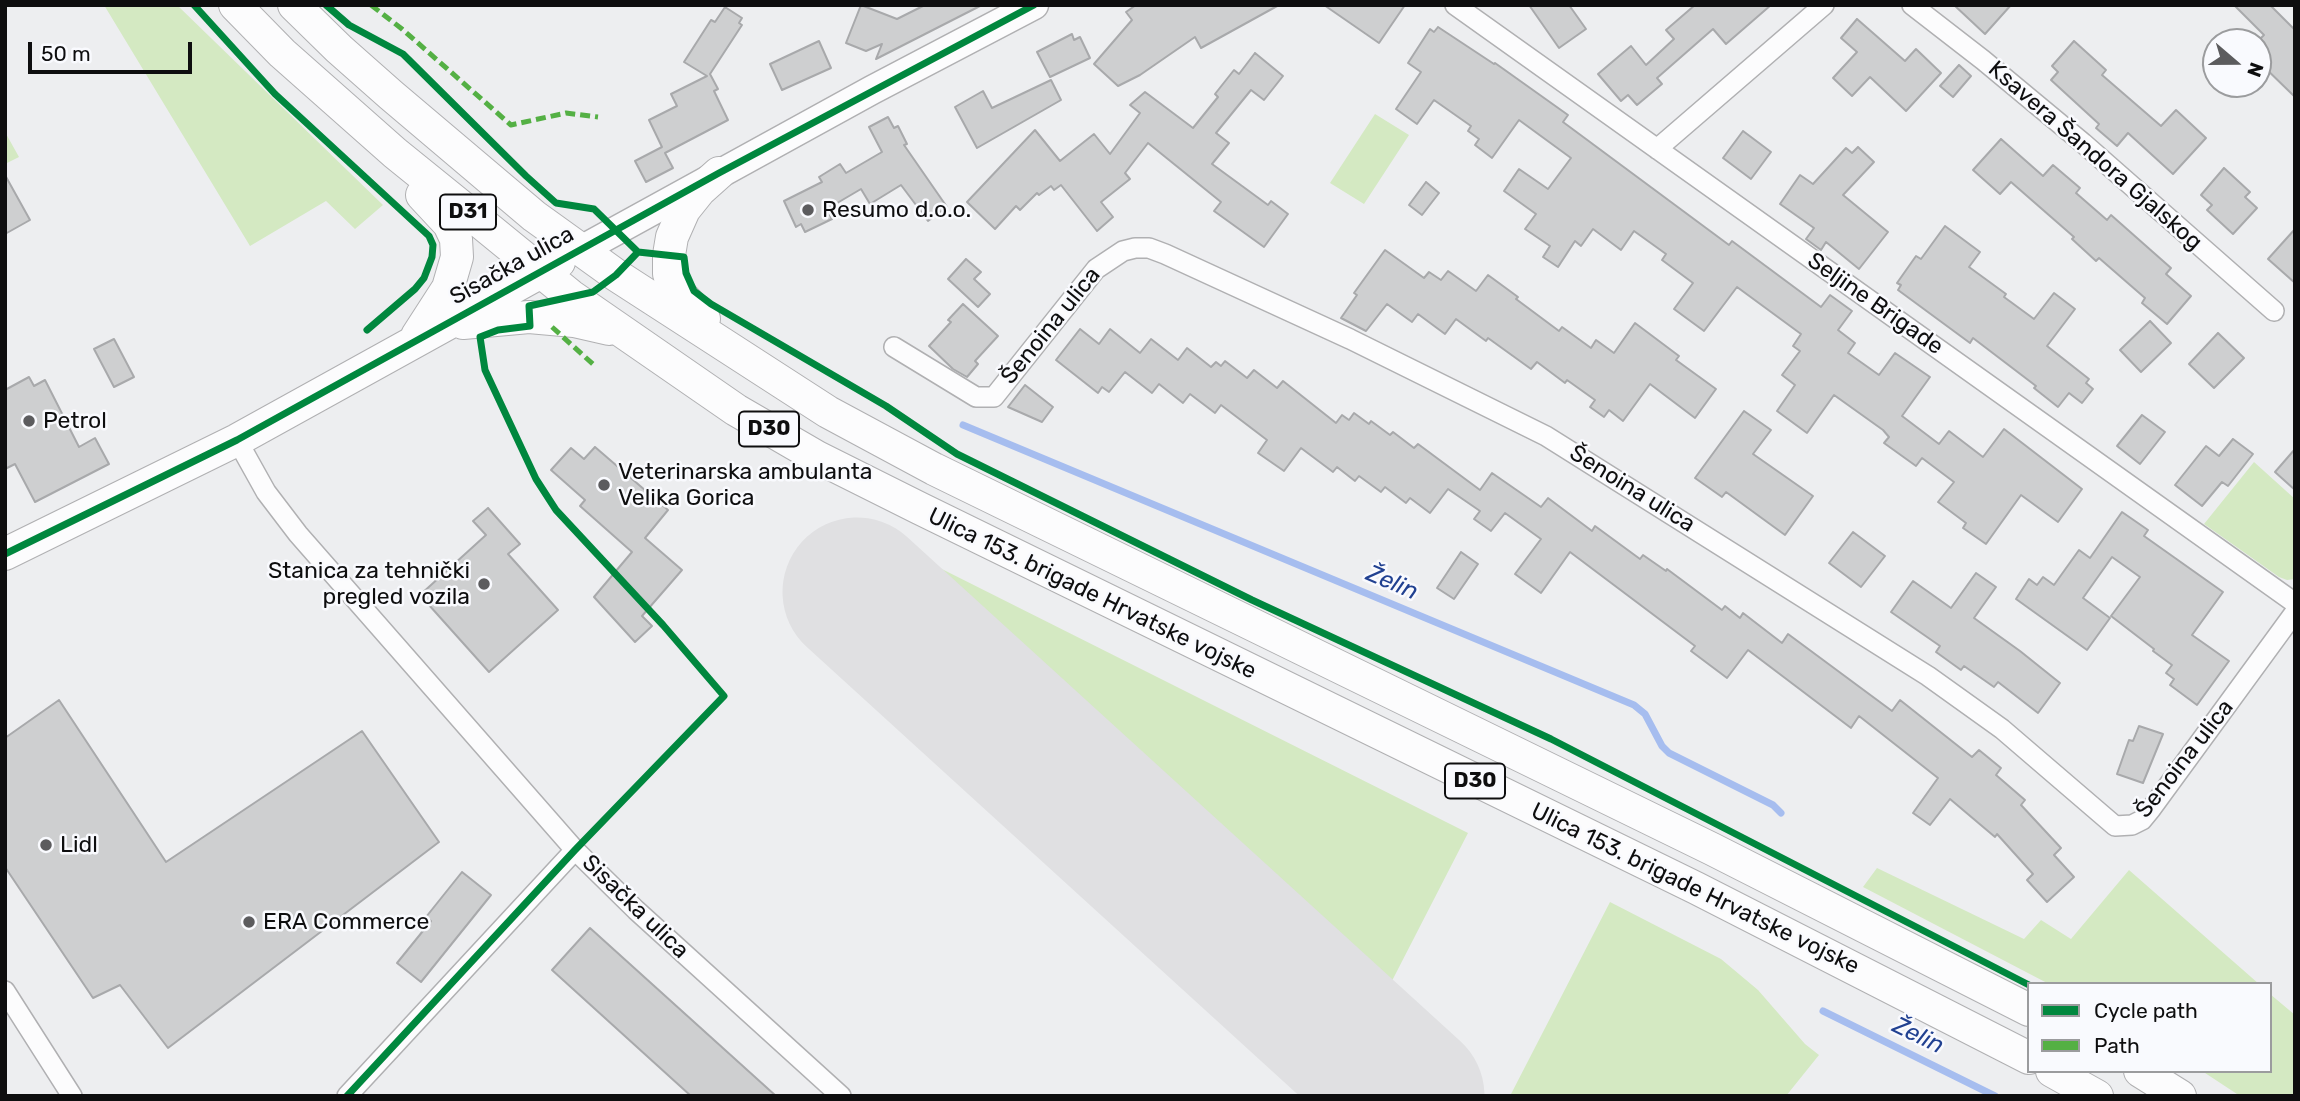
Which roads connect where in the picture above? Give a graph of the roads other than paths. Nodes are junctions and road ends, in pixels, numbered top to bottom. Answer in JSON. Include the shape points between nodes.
{"nodes":[{"id":1,"x":234,"y":5,"type":"edge"},
{"id":2,"x":294,"y":5,"type":"edge"},
{"id":3,"x":1034,"y":5,"type":"edge"},
{"id":4,"x":1455,"y":5,"type":"edge"},
{"id":5,"x":1824,"y":5,"type":"edge"},
{"id":6,"x":1912,"y":5,"type":"edge"},
{"id":7,"x":1657,"y":149,"type":"junction"},
{"id":8,"x":395,"y":153,"type":"junction"},
{"id":9,"x":719,"y":173,"type":"junction"},
{"id":10,"x":581,"y":250,"type":"junction"},
{"id":11,"x":542,"y":271,"type":"junction"},
{"id":12,"x":2274,"y":311,"type":"dead end"},
{"id":13,"x":444,"y":326,"type":"junction"},
{"id":14,"x":629,"y":334,"type":"junction"},
{"id":15,"x":410,"y":345,"type":"junction"},
{"id":16,"x":894,"y":347,"type":"dead end"},
{"id":17,"x":730,"y":350,"type":"junction"},
{"id":18,"x":237,"y":440,"type":"junction"},
{"id":19,"x":5,"y":554,"type":"edge"},
{"id":20,"x":2295,"y":603,"type":"edge"},
{"id":21,"x":2295,"y":612,"type":"edge"},
{"id":22,"x":575,"y":849,"type":"junction"},
{"id":23,"x":5,"y":991,"type":"edge"},
{"id":24,"x":2027,"y":1009,"type":"edge"},
{"id":25,"x":2027,"y":1057,"type":"edge"},
{"id":26,"x":2056,"y":1073,"type":"edge"},
{"id":27,"x":2143,"y":1073,"type":"edge"},
{"id":28,"x":72,"y":1096,"type":"edge"},
{"id":29,"x":347,"y":1096,"type":"edge"},
{"id":30,"x":841,"y":1096,"type":"edge"},
{"id":31,"x":2096,"y":1096,"type":"edge"},
{"id":32,"x":2180,"y":1096,"type":"edge"}],
"edges":[{"from":1,"to":8,"type":"main road","name":"Ulica 153. brigade Hrvatske vojske","number":"D31"},
{"from":2,"to":10,"type":"main road","name":"Ulica 153. brigade Hrvatske vojske","number":"D31","via":[[391,95]]},
{"from":3,"to":9,"type":"main road","name":"Sisačka ulica"},
{"from":4,"to":7,"type":"street","name":"Seljine Brigade"},
{"from":5,"to":7,"type":"street"},
{"from":6,"to":12,"type":"street","name":"Ksavera Šandora Gjalskog","via":[[2073,135]]},
{"from":7,"to":20,"type":"street","name":"Seljine Brigade"},
{"from":8,"to":11,"type":"main road","name":"Ulica 153. brigade Hrvatske vojske","number":"D31"},
{"from":8,"to":15,"type":"main road","via":[[416,190],[445,217],[456,239],[456,265],[448,289]]},
{"from":9,"to":10,"type":"main road","name":"Sisačka ulica"},
{"from":9,"to":17,"type":"main road","via":[[677,223],[669,274],[676,290]]},
{"from":10,"to":11,"type":"main road","name":"Sisačka ulica"},
{"from":10,"to":17,"type":"main road","name":"Ulica 153. brigade Hrvatske vojske","number":"D30"},
{"from":11,"to":13,"type":"main road","name":"Sisačka ulica"},
{"from":11,"to":14,"type":"main road","name":"Ulica 153. brigade Hrvatske vojske","number":"D31"},
{"from":13,"to":14,"type":"main road","via":[[529,317],[575,321]]},
{"from":13,"to":15,"type":"main road","name":"Sisačka ulica"},
{"from":14,"to":25,"type":"main road","name":"Ulica 153. brigade Hrvatske vojske","number":"D30","via":[[736,410],[817,457],[1696,888]]},
{"from":15,"to":18,"type":"main road","name":"Sisačka ulica"},
{"from":16,"to":21,"type":"street","name":"Šenoina ulica","via":[[976,397],[994,397],[1096,268],[1135,248],[1165,254],[1546,436],[1948,689],[2115,826],[2142,820]]},
{"from":17,"to":24,"type":"main road","name":"Ulica 153. brigade Hrvatske vojske","number":"D30","via":[[828,412],[934,469],[1712,849]]},
{"from":18,"to":19,"type":"main road","name":"Sisačka ulica"},
{"from":18,"to":22,"type":"street","name":"Sisačka ulica","via":[[266,492],[298,534]]},
{"from":22,"to":29,"type":"street"},
{"from":22,"to":30,"type":"street","name":"Sisačka ulica"},
{"from":23,"to":28,"type":"street"},
{"from":26,"to":31,"type":"main road"},
{"from":27,"to":32,"type":"main road"}]}
